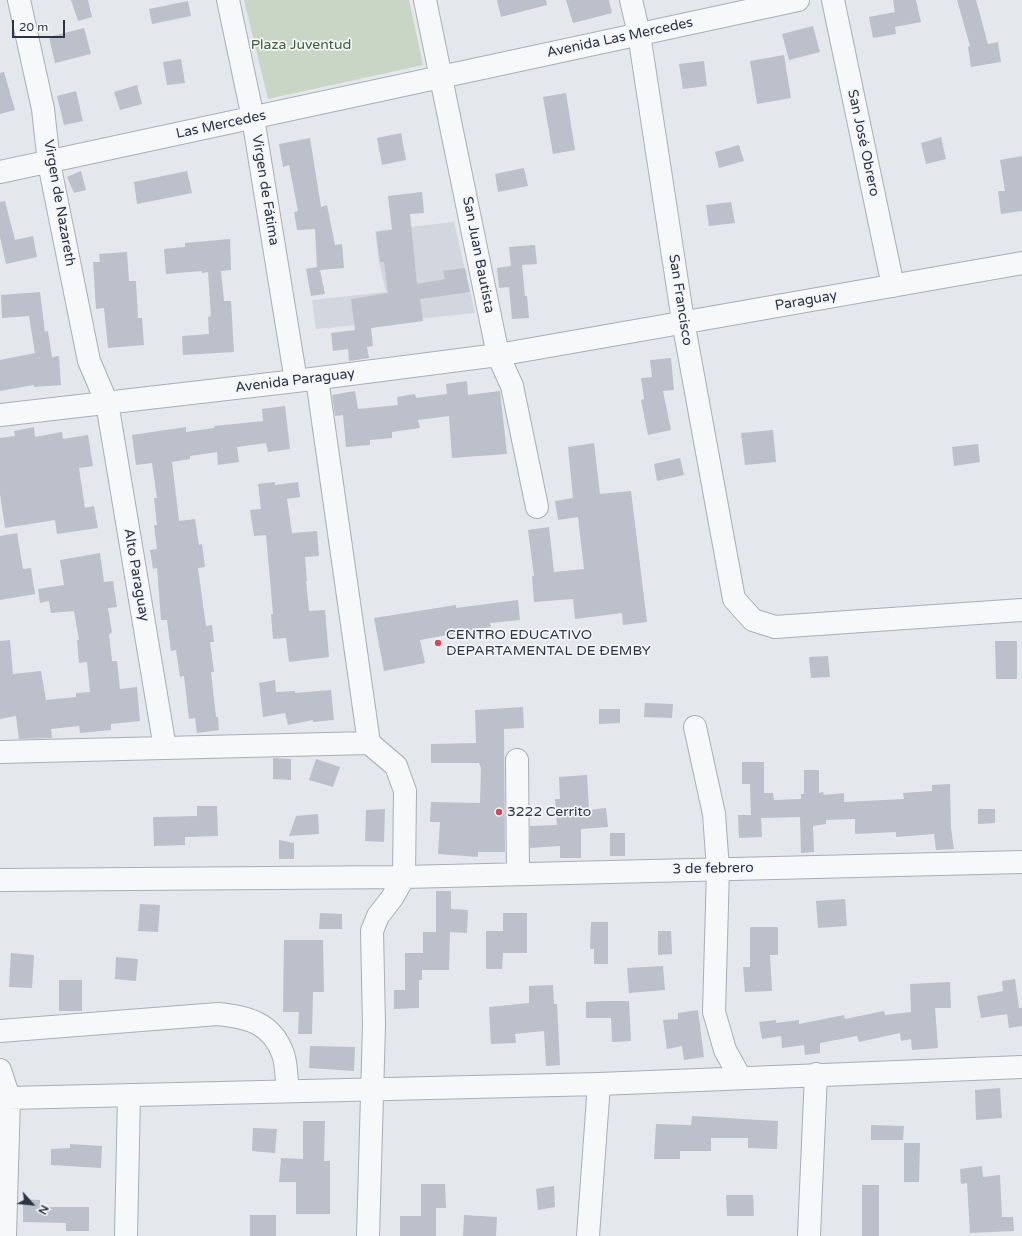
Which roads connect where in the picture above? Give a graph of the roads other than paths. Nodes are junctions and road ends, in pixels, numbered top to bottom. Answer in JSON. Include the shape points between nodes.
{"nodes":[{"id":1,"x":19,"y":0,"type":"edge"},
{"id":2,"x":228,"y":0,"type":"edge"},
{"id":3,"x":425,"y":0,"type":"edge"},
{"id":4,"x":631,"y":0,"type":"edge"},
{"id":5,"x":798,"y":0,"type":"edge"},
{"id":6,"x":833,"y":0,"type":"edge"},
{"id":7,"x":639,"y":34,"type":"junction"},
{"id":8,"x":442,"y":77,"type":"junction"},
{"id":9,"x":253,"y":118,"type":"junction"},
{"id":10,"x":49,"y":162,"type":"junction"},
{"id":11,"x":0,"y":172,"type":"edge"},
{"id":12,"x":1022,"y":263,"type":"edge"},
{"id":13,"x":893,"y":286,"type":"junction"},
{"id":14,"x":683,"y":321,"type":"junction"},
{"id":15,"x":590,"y":340,"type":"joint"},
{"id":16,"x":498,"y":355,"type":"junction"},
{"id":17,"x":306,"y":380,"type":"junction"},
{"id":18,"x":107,"y":403,"type":"junction"},
{"id":19,"x":0,"y":415,"type":"edge"},
{"id":20,"x":537,"y":507,"type":"dead end"},
{"id":21,"x":1022,"y":610,"type":"edge"},
{"id":22,"x":695,"y":727,"type":"dead end"},
{"id":23,"x":369,"y":743,"type":"junction"},
{"id":24,"x":165,"y":748,"type":"junction"},
{"id":25,"x":0,"y":752,"type":"edge"},
{"id":26,"x":517,"y":760,"type":"dead end"},
{"id":27,"x":1022,"y":862,"type":"edge"},
{"id":28,"x":718,"y":869,"type":"junction"},
{"id":29,"x":518,"y":874,"type":"junction"},
{"id":30,"x":404,"y":877,"type":"junction"},
{"id":31,"x":0,"y":880,"type":"edge"},
{"id":32,"x":0,"y":1031,"type":"edge"},
{"id":33,"x":1022,"y":1067,"type":"edge"},
{"id":34,"x":0,"y":1070,"type":"edge"},
{"id":35,"x":816,"y":1074,"type":"junction"},
{"id":36,"x":740,"y":1077,"type":"junction"},
{"id":37,"x":599,"y":1084,"type":"junction"},
{"id":38,"x":372,"y":1090,"type":"junction"},
{"id":39,"x":288,"y":1092,"type":"junction"},
{"id":40,"x":129,"y":1095,"type":"junction"},
{"id":41,"x":9,"y":1098,"type":"junction"},
{"id":42,"x":5,"y":1236,"type":"edge"},
{"id":43,"x":126,"y":1236,"type":"edge"},
{"id":44,"x":368,"y":1236,"type":"edge"},
{"id":45,"x":588,"y":1236,"type":"edge"},
{"id":46,"x":809,"y":1236,"type":"edge"}],
"edges":[{"from":1,"to":10,"type":"street","name":"Virgen de Nazareth","via":[[44,109]]},
{"from":2,"to":9,"type":"street","name":"Virgen de Fátima"},
{"from":3,"to":8,"type":"street","name":"San Juan Bautista"},
{"from":4,"to":7,"type":"street","name":"San Francisco"},
{"from":5,"to":7,"type":"street","name":"Avenida Las Mercedes"},
{"from":6,"to":13,"type":"street","name":"San José Obrero"},
{"from":7,"to":8,"type":"street","name":"Avenida Las Mercedes"},
{"from":7,"to":14,"type":"street","name":"San Francisco"},
{"from":8,"to":9,"type":"street","name":"Las Mercedes"},
{"from":8,"to":16,"type":"street","name":"San Juan Bautista"},
{"from":9,"to":10,"type":"street","name":"Las Mercedes"},
{"from":9,"to":17,"type":"street","name":"Virgen de Fátima"},
{"from":10,"to":11,"type":"street","name":"Las Mercedes"},
{"from":10,"to":18,"type":"street","name":"Virgen de Nazareth","via":[[90,361]]},
{"from":12,"to":13,"type":"street","name":"Paraguay"},
{"from":13,"to":14,"type":"street","name":"Paraguay"},
{"from":14,"to":15,"type":"street","name":"Paraguay"},
{"from":14,"to":21,"type":"street","name":"San Francisco","via":[[734,599],[754,620],[775,627]]},
{"from":15,"to":16,"type":"street","name":"Avenida Paraguay"},
{"from":16,"to":17,"type":"street","name":"Avenida Paraguay"},
{"from":16,"to":20,"type":"street","name":"San Juan Bautista","via":[[512,386]]},
{"from":17,"to":18,"type":"street","name":"Avenida Paraguay"},
{"from":17,"to":23,"type":"street","name":"Virgen de Fátima"},
{"from":18,"to":19,"type":"street","name":"Avenida Paraguay"},
{"from":18,"to":24,"type":"street","name":"Alto Paraguay"},
{"from":22,"to":28,"type":"street","via":[[714,814]]},
{"from":23,"to":24,"type":"street"},
{"from":23,"to":30,"type":"street","via":[[396,766],[405,791]]},
{"from":24,"to":25,"type":"street"},
{"from":26,"to":29,"type":"street"},
{"from":27,"to":28,"type":"street","name":"3 de febrero"},
{"from":28,"to":29,"type":"street","name":"3 de febrero"},
{"from":28,"to":36,"type":"street","via":[[714,1012],[725,1050]]},
{"from":29,"to":30,"type":"street","name":"3 de febrero"},
{"from":30,"to":31,"type":"street","name":"3 de febrero"},
{"from":30,"to":38,"type":"street","via":[[378,916],[372,931]]},
{"from":32,"to":39,"type":"street","via":[[218,1014],[244,1017],[275,1036],[284,1055]]},
{"from":33,"to":35,"type":"street"},
{"from":34,"to":41,"type":"street"},
{"from":35,"to":36,"type":"street"},
{"from":35,"to":46,"type":"street"},
{"from":36,"to":37,"type":"street"},
{"from":37,"to":38,"type":"street"},
{"from":37,"to":45,"type":"street"},
{"from":38,"to":39,"type":"street"},
{"from":38,"to":44,"type":"street"},
{"from":39,"to":40,"type":"street"},
{"from":40,"to":41,"type":"street"},
{"from":40,"to":43,"type":"street"},
{"from":41,"to":42,"type":"street"}]}
